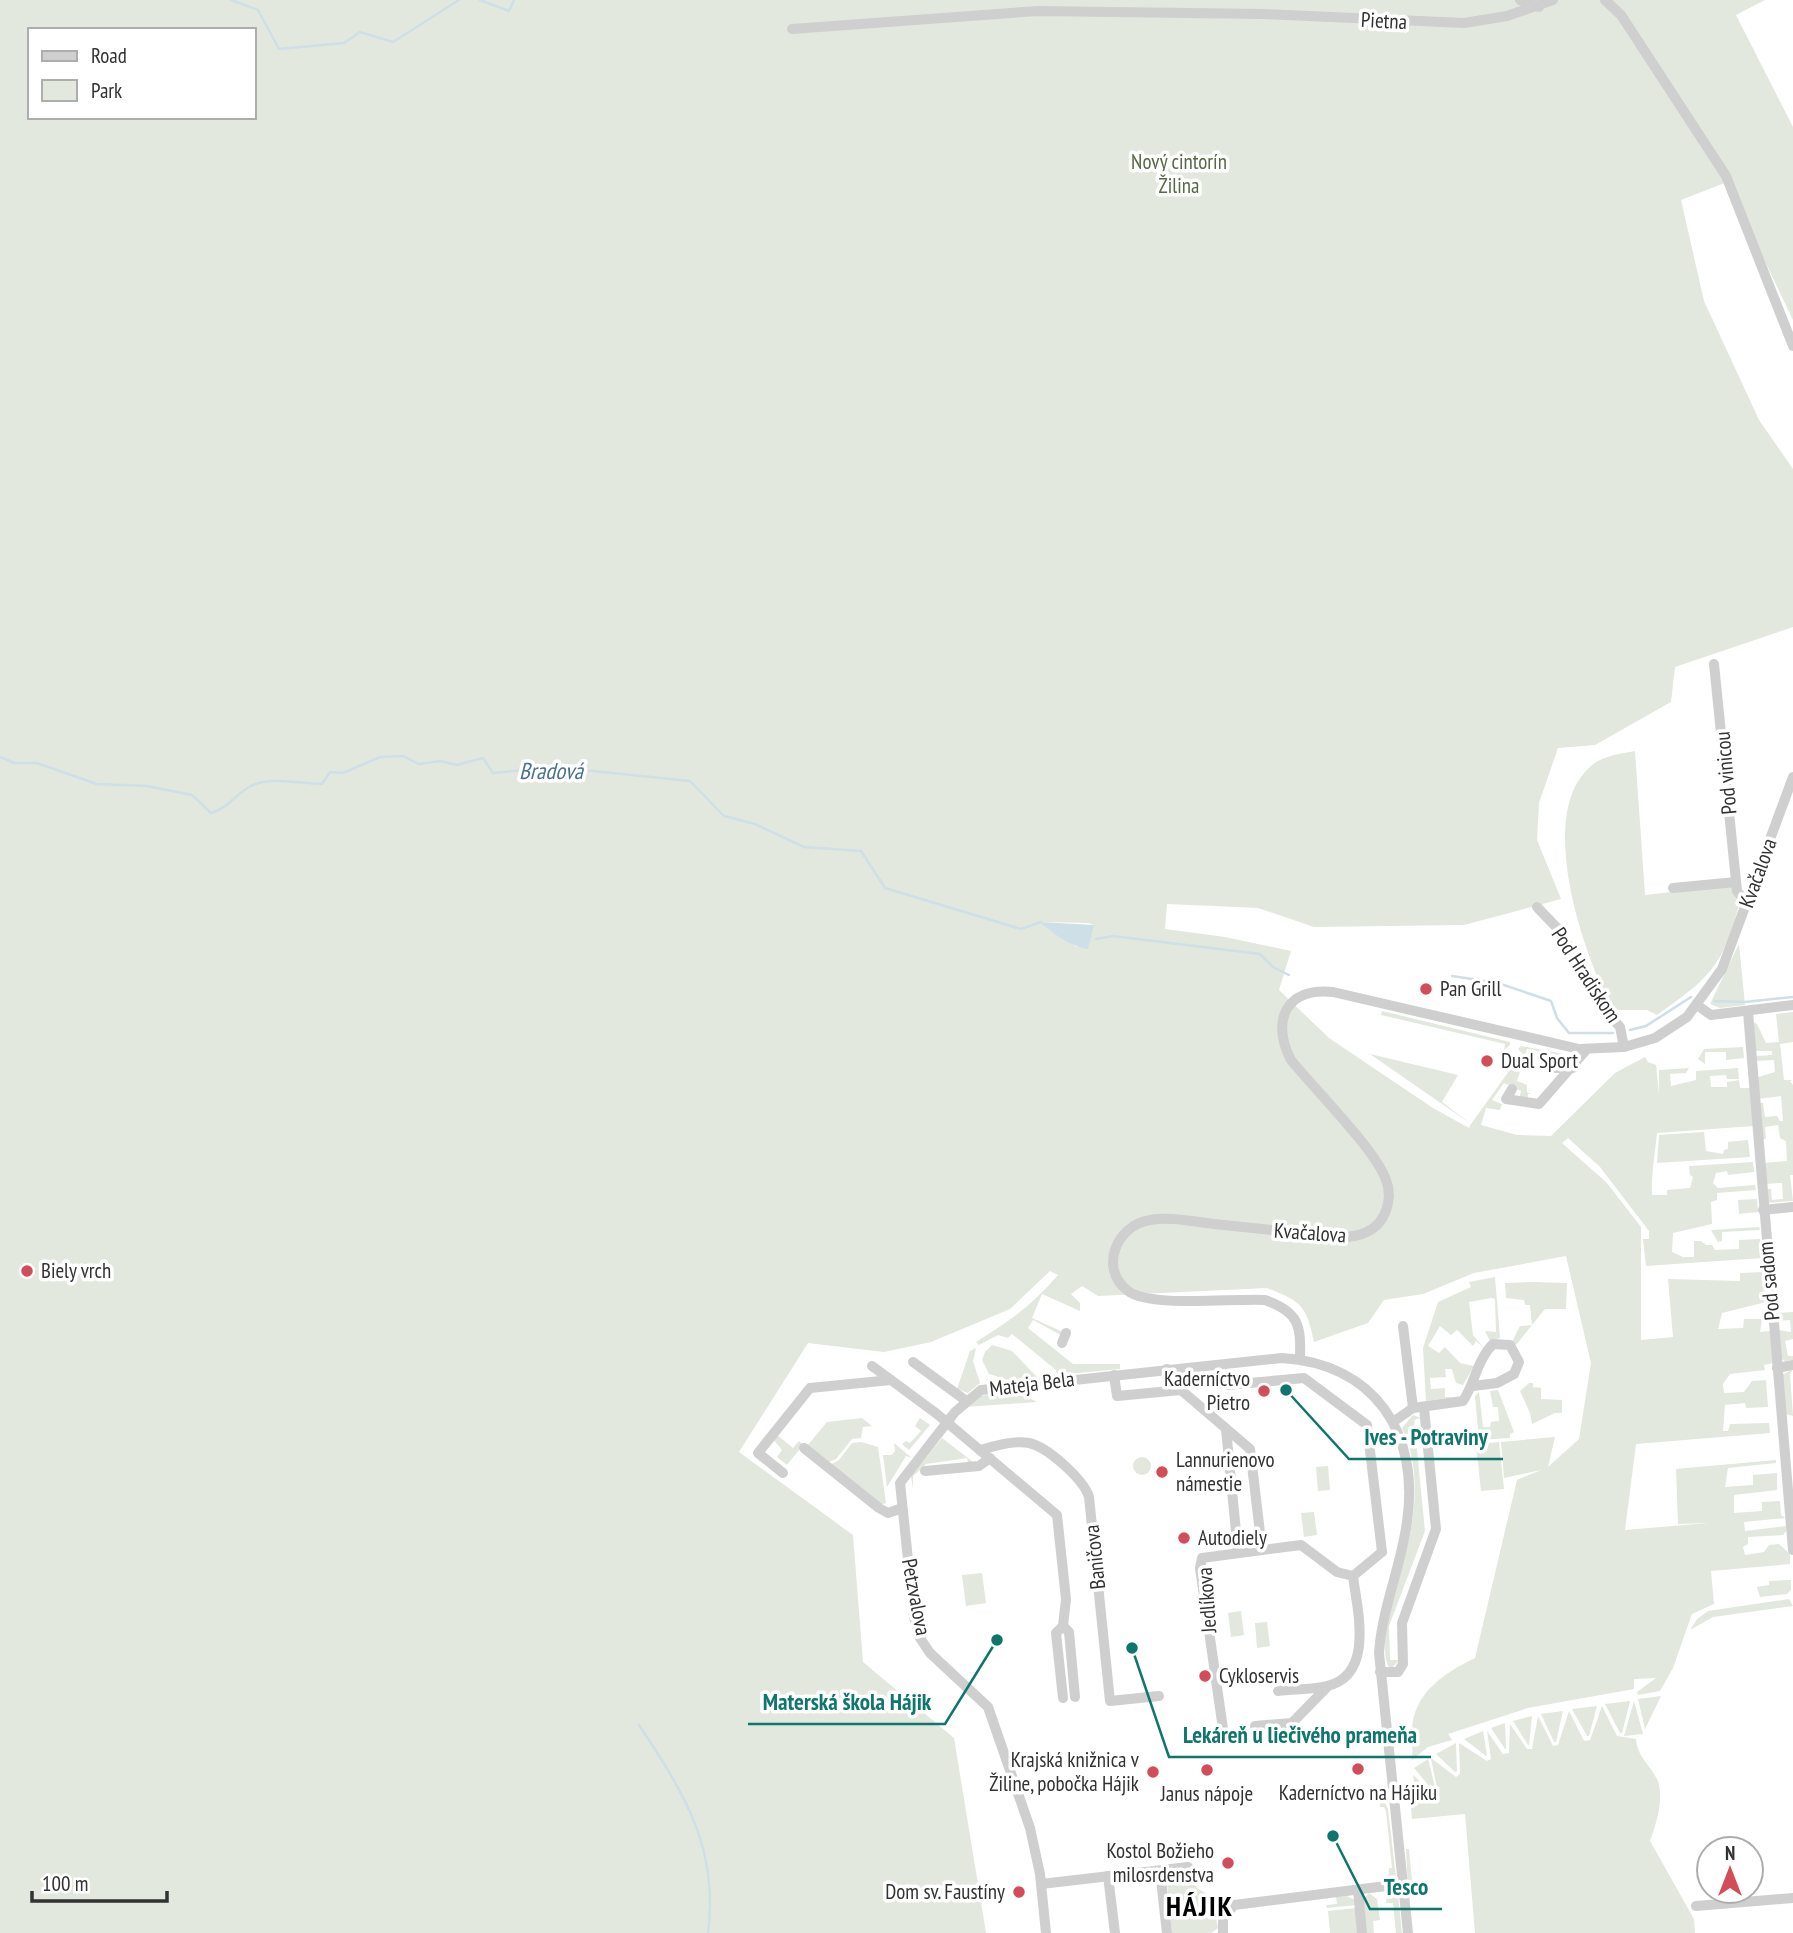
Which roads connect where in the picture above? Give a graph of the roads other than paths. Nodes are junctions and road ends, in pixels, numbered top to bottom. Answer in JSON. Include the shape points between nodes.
{"nodes":[{"id":1,"x":1520,"y":0,"type":"edge"},
{"id":2,"x":1553,"y":0,"type":"edge"},
{"id":3,"x":1605,"y":0,"type":"edge"},
{"id":4,"x":1539,"y":7,"type":"junction"},
{"id":5,"x":792,"y":29,"type":"dead end"},
{"id":6,"x":1793,"y":346,"type":"edge"},
{"id":7,"x":1714,"y":664,"type":"dead end"},
{"id":8,"x":1793,"y":777,"type":"edge"},
{"id":9,"x":1736,"y":882,"type":"junction"},
{"id":10,"x":1673,"y":888,"type":"dead end"},
{"id":11,"x":1747,"y":904,"type":"junction"},
{"id":12,"x":1537,"y":907,"type":"dead end"},
{"id":13,"x":1697,"y":1005,"type":"junction"},
{"id":14,"x":1793,"y":1005,"type":"edge"},
{"id":15,"x":1748,"y":1012,"type":"junction"},
{"id":16,"x":1624,"y":1048,"type":"junction"},
{"id":17,"x":1587,"y":1049,"type":"junction"},
{"id":18,"x":1555,"y":1068,"type":"dead end"},
{"id":19,"x":1573,"y":1068,"type":"junction"},
{"id":20,"x":1512,"y":1089,"type":"dead end"},
{"id":21,"x":1793,"y":1207,"type":"edge"},
{"id":22,"x":1763,"y":1210,"type":"junction"},
{"id":23,"x":1403,"y":1326,"type":"dead end"},
{"id":24,"x":1300,"y":1359,"type":"junction"},
{"id":25,"x":1243,"y":1361,"type":"junction"},
{"id":26,"x":913,"y":1362,"type":"dead end"},
{"id":27,"x":1793,"y":1365,"type":"edge"},
{"id":28,"x":872,"y":1366,"type":"dead end"},
{"id":29,"x":1777,"y":1368,"type":"junction"},
{"id":30,"x":1167,"y":1369,"type":"junction"},
{"id":31,"x":1114,"y":1375,"type":"junction"},
{"id":32,"x":891,"y":1380,"type":"junction"},
{"id":33,"x":1246,"y":1384,"type":"junction"},
{"id":34,"x":1228,"y":1385,"type":"dead end"},
{"id":35,"x":1473,"y":1386,"type":"junction"},
{"id":36,"x":1181,"y":1390,"type":"junction"},
{"id":37,"x":965,"y":1400,"type":"junction"},
{"id":38,"x":1419,"y":1408,"type":"junction"},
{"id":39,"x":1387,"y":1411,"type":"junction"},
{"id":40,"x":947,"y":1422,"type":"junction"},
{"id":41,"x":1393,"y":1422,"type":"junction"},
{"id":42,"x":1367,"y":1425,"type":"junction"},
{"id":43,"x":1226,"y":1429,"type":"junction"},
{"id":44,"x":804,"y":1448,"type":"dead end"},
{"id":45,"x":980,"y":1450,"type":"junction"},
{"id":46,"x":990,"y":1458,"type":"junction"},
{"id":47,"x":925,"y":1471,"type":"dead end"},
{"id":48,"x":783,"y":1473,"type":"dead end"},
{"id":49,"x":903,"y":1514,"type":"junction"},
{"id":50,"x":1262,"y":1549,"type":"junction"},
{"id":51,"x":1793,"y":1550,"type":"edge"},
{"id":52,"x":1238,"y":1552,"type":"junction"},
{"id":53,"x":1382,"y":1552,"type":"junction"},
{"id":54,"x":1400,"y":1555,"type":"junction"},
{"id":55,"x":1353,"y":1576,"type":"junction"},
{"id":56,"x":1063,"y":1626,"type":"junction"},
{"id":57,"x":1380,"y":1672,"type":"junction"},
{"id":58,"x":1328,"y":1686,"type":"junction"},
{"id":59,"x":1278,"y":1691,"type":"dead end"},
{"id":60,"x":1159,"y":1696,"type":"dead end"},
{"id":61,"x":1075,"y":1697,"type":"dead end"},
{"id":62,"x":1063,"y":1698,"type":"dead end"},
{"id":63,"x":1255,"y":1726,"type":"dead end"},
{"id":64,"x":1195,"y":1741,"type":"dead end"},
{"id":65,"x":1188,"y":1867,"type":"dead end"},
{"id":66,"x":1160,"y":1871,"type":"junction"},
{"id":67,"x":1108,"y":1876,"type":"junction"},
{"id":68,"x":1041,"y":1884,"type":"junction"},
{"id":69,"x":1402,"y":1884,"type":"junction"},
{"id":70,"x":1358,"y":1890,"type":"junction"},
{"id":71,"x":1793,"y":1898,"type":"edge"},
{"id":72,"x":1696,"y":1906,"type":"dead end"},
{"id":73,"x":1046,"y":1933,"type":"edge"},
{"id":74,"x":1115,"y":1933,"type":"edge"},
{"id":75,"x":1167,"y":1933,"type":"edge"},
{"id":76,"x":1223,"y":1933,"type":"edge"},
{"id":77,"x":1362,"y":1933,"type":"edge"},
{"id":78,"x":1408,"y":1933,"type":"edge"}],
"edges":[{"from":1,"to":4,"type":"street"},
{"from":2,"to":4,"type":"street","name":"Pietna"},
{"from":3,"to":6,"type":"street","via":[[1621,15],[1726,176]]},
{"from":4,"to":5,"type":"street","name":"Pietna","via":[[1464,23],[1038,11]]},
{"from":7,"to":9,"type":"street","name":"Pod vinicou"},
{"from":8,"to":11,"type":"street","name":"Kvačalova"},
{"from":9,"to":10,"type":"street"},
{"from":9,"to":11,"type":"street","name":"Pod vinicou","via":[[1740,899]]},
{"from":11,"to":13,"type":"street","name":"Kvačalova","via":[[1722,969]]},
{"from":12,"to":16,"type":"street","name":"Pod Hradiskom","via":[[1559,930],[1619,1024]]},
{"from":13,"to":15,"type":"street","via":[[1711,1015]]},
{"from":13,"to":16,"type":"street","name":"Kvačalova","via":[[1662,1034]]},
{"from":14,"to":15,"type":"street"},
{"from":15,"to":22,"type":"street","name":"Pod sadom"},
{"from":16,"to":17,"type":"street","name":"Kvačalova"},
{"from":17,"to":19,"type":"street"},
{"from":17,"to":24,"type":"street","name":"Kvačalova","via":[[1333,992],[1310,993],[1291,1004],[1280,1024],[1287,1053],[1387,1182],[1388,1204],[1378,1225],[1365,1234],[1341,1237],[1153,1219],[1124,1233],[1113,1257],[1120,1281],[1139,1296],[1158,1300],[1256,1299],[1281,1306],[1298,1325]]},
{"from":18,"to":19,"type":"street"},
{"from":19,"to":20,"type":"street","via":[[1539,1104],[1506,1099]]},
{"from":21,"to":22,"type":"street"},
{"from":22,"to":29,"type":"street","name":"Pod sadom"},
{"from":23,"to":38,"type":"street"},
{"from":24,"to":25,"type":"street","name":"Mateja Bela"},
{"from":24,"to":39,"type":"street","name":"Mateja Bela","via":[[1347,1375]]},
{"from":25,"to":30,"type":"street","name":"Mateja Bela"},
{"from":25,"to":33,"type":"street"},
{"from":26,"to":37,"type":"street"},
{"from":27,"to":29,"type":"street"},
{"from":28,"to":32,"type":"street","name":"Baničova"},
{"from":29,"to":51,"type":"street","name":"Pod sadom"},
{"from":30,"to":31,"type":"street","name":"Mateja Bela"},
{"from":30,"to":36,"type":"street"},
{"from":31,"to":36,"type":"street","via":[[1117,1396]]},
{"from":31,"to":37,"type":"street","name":"Mateja Bela","via":[[992,1387]]},
{"from":32,"to":40,"type":"street","name":"Baničova"},
{"from":32,"to":48,"type":"street","via":[[810,1388],[758,1453]]},
{"from":33,"to":34,"type":"street"},
{"from":33,"to":42,"type":"street","via":[[1310,1380]]},
{"from":35,"to":35,"type":"street","via":[[1485,1352],[1493,1344],[1510,1345],[1519,1362],[1514,1374],[1497,1383]]},
{"from":35,"to":38,"type":"street","via":[[1457,1404]]},
{"from":36,"to":43,"type":"street"},
{"from":37,"to":40,"type":"street","name":"Mateja Bela"},
{"from":38,"to":41,"type":"street"},
{"from":38,"to":57,"type":"street","via":[[1436,1529],[1401,1625],[1403,1664],[1398,1672]]},
{"from":39,"to":41,"type":"street","name":"Mateja Bela"},
{"from":39,"to":42,"type":"street"},
{"from":40,"to":45,"type":"street","name":"Baničova"},
{"from":40,"to":49,"type":"street","name":"Mateja Bela","via":[[900,1483]]},
{"from":41,"to":54,"type":"street","name":"Mateja Bela","via":[[1409,1471],[1407,1523]]},
{"from":42,"to":53,"type":"street"},
{"from":43,"to":50,"type":"street","via":[[1250,1449]]},
{"from":43,"to":52,"type":"street"},
{"from":44,"to":49,"type":"street","via":[[879,1508]]},
{"from":45,"to":46,"type":"street","name":"Baničova"},
{"from":45,"to":60,"type":"street","name":"Baničova","via":[[1030,1443],[1082,1481],[1088,1497],[1111,1701]]},
{"from":46,"to":47,"type":"street","via":[[979,1466]]},
{"from":46,"to":56,"type":"street","name":"Baničova","via":[[1057,1515],[1066,1599]]},
{"from":49,"to":68,"type":"street","name":"Petzvalova","via":[[920,1638],[988,1707],[1030,1828]]},
{"from":50,"to":52,"type":"street","name":"Jedlíkova"},
{"from":50,"to":55,"type":"street","name":"Jedlíkova","via":[[1304,1546],[1337,1572]]},
{"from":52,"to":64,"type":"street","name":"Jedlíkova","via":[[1202,1558],[1224,1736]]},
{"from":53,"to":54,"type":"street"},
{"from":53,"to":55,"type":"street"},
{"from":54,"to":57,"type":"street","name":"Mateja Bela","via":[[1382,1623]]},
{"from":55,"to":58,"type":"street","via":[[1359,1651],[1346,1675]]},
{"from":56,"to":61,"type":"street","name":"Baničova","via":[[1069,1632]]},
{"from":56,"to":62,"type":"street","name":"Baničova","via":[[1056,1633]]},
{"from":57,"to":69,"type":"street","name":"Mateja Bela"},
{"from":58,"to":59,"type":"street"},
{"from":58,"to":63,"type":"street","via":[[1292,1723]]},
{"from":65,"to":66,"type":"street"},
{"from":66,"to":67,"type":"street"},
{"from":66,"to":75,"type":"street"},
{"from":67,"to":68,"type":"street"},
{"from":67,"to":74,"type":"street"},
{"from":68,"to":73,"type":"street","name":"Petzvalova"},
{"from":69,"to":70,"type":"street"},
{"from":69,"to":78,"type":"street","name":"Mateja Bela"},
{"from":70,"to":76,"type":"street","via":[[1234,1905],[1223,1919]]},
{"from":70,"to":77,"type":"street"},
{"from":71,"to":72,"type":"street"}]}
